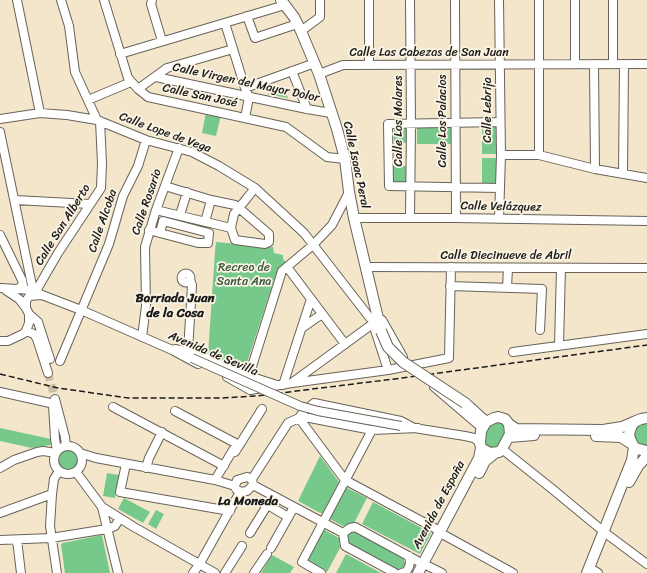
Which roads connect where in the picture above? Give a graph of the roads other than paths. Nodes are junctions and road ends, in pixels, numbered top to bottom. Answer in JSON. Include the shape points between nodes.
{"nodes":[{"id":1,"x":17,"y":0,"type":"edge"},
{"id":2,"x":61,"y":0,"type":"edge"},
{"id":3,"x":104,"y":0,"type":"edge"},
{"id":4,"x":320,"y":0,"type":"edge"},
{"id":5,"x":369,"y":0,"type":"edge"},
{"id":6,"x":410,"y":0,"type":"edge"},
{"id":7,"x":455,"y":0,"type":"edge"},
{"id":8,"x":499,"y":0,"type":"edge"},
{"id":9,"x":539,"y":0,"type":"edge"},
{"id":10,"x":575,"y":0,"type":"edge"},
{"id":11,"x":613,"y":0,"type":"edge"},
{"id":12,"x":151,"y":1,"type":"edge"},
{"id":13,"x":283,"y":2,"type":"edge"},
{"id":14,"x":247,"y":16,"type":"junction"},
{"id":15,"x":224,"y":23,"type":"junction"},
{"id":16,"x":299,"y":28,"type":"junction"},
{"id":17,"x":162,"y":41,"type":"junction"},
{"id":18,"x":233,"y":49,"type":"junction"},
{"id":19,"x":120,"y":54,"type":"junction"},
{"id":20,"x":314,"y":63,"type":"junction"},
{"id":21,"x":540,"y":64,"type":"junction"},
{"id":22,"x":575,"y":64,"type":"junction"},
{"id":23,"x":594,"y":64,"type":"junction"},
{"id":24,"x":613,"y":64,"type":"junction"},
{"id":25,"x":624,"y":64,"type":"junction"},
{"id":26,"x":647,"y":64,"type":"edge"},
{"id":27,"x":369,"y":65,"type":"junction"},
{"id":28,"x":410,"y":65,"type":"junction"},
{"id":29,"x":455,"y":65,"type":"junction"},
{"id":30,"x":500,"y":65,"type":"junction"},
{"id":31,"x":292,"y":71,"type":"junction"},
{"id":32,"x":319,"y":74,"type":"junction"},
{"id":33,"x":156,"y":76,"type":"junction"},
{"id":34,"x":131,"y":82,"type":"junction"},
{"id":35,"x":245,"y":88,"type":"junction"},
{"id":36,"x":138,"y":89,"type":"junction"},
{"id":37,"x":249,"y":96,"type":"junction"},
{"id":38,"x":88,"y":100,"type":"junction"},
{"id":39,"x":307,"y":109,"type":"junction"},
{"id":40,"x":40,"y":113,"type":"junction"},
{"id":41,"x":331,"y":113,"type":"junction"},
{"id":42,"x":0,"y":118,"type":"edge"},
{"id":43,"x":245,"y":118,"type":"junction"},
{"id":44,"x":99,"y":121,"type":"junction"},
{"id":45,"x":500,"y":122,"type":"junction"},
{"id":46,"x":456,"y":123,"type":"junction"},
{"id":47,"x":411,"y":124,"type":"junction"},
{"id":48,"x":0,"y":132,"type":"edge"},
{"id":49,"x":146,"y":140,"type":"junction"},
{"id":50,"x":179,"y":148,"type":"junction"},
{"id":51,"x":501,"y":155,"type":"junction"},
{"id":52,"x":539,"y":155,"type":"junction"},
{"id":53,"x":344,"y":159,"type":"junction"},
{"id":54,"x":595,"y":169,"type":"junction"},
{"id":55,"x":623,"y":174,"type":"junction"},
{"id":56,"x":647,"y":178,"type":"edge"},
{"id":57,"x":165,"y":186,"type":"junction"},
{"id":58,"x":410,"y":187,"type":"junction"},
{"id":59,"x":456,"y":187,"type":"junction"},
{"id":60,"x":254,"y":188,"type":"junction"},
{"id":61,"x":500,"y":188,"type":"junction"},
{"id":62,"x":187,"y":192,"type":"junction"},
{"id":63,"x":348,"y":192,"type":"junction"},
{"id":64,"x":14,"y":200,"type":"junction"},
{"id":65,"x":211,"y":200,"type":"junction"},
{"id":66,"x":90,"y":204,"type":"junction"},
{"id":67,"x":239,"y":208,"type":"junction"},
{"id":68,"x":156,"y":210,"type":"junction"},
{"id":69,"x":180,"y":215,"type":"junction"},
{"id":70,"x":354,"y":218,"type":"junction"},
{"id":71,"x":410,"y":218,"type":"junction"},
{"id":72,"x":456,"y":218,"type":"junction"},
{"id":73,"x":499,"y":219,"type":"junction"},
{"id":74,"x":647,"y":221,"type":"edge"},
{"id":75,"x":205,"y":222,"type":"junction"},
{"id":76,"x":230,"y":228,"type":"junction"},
{"id":77,"x":149,"y":230,"type":"junction"},
{"id":78,"x":160,"y":233,"type":"junction"},
{"id":79,"x":0,"y":235,"type":"edge"},
{"id":80,"x":313,"y":245,"type":"junction"},
{"id":81,"x":287,"y":267,"type":"junction"},
{"id":82,"x":365,"y":267,"type":"junction"},
{"id":83,"x":450,"y":267,"type":"junction"},
{"id":84,"x":508,"y":268,"type":"junction"},
{"id":85,"x":561,"y":268,"type":"junction"},
{"id":86,"x":647,"y":268,"type":"edge"},
{"id":87,"x":190,"y":280,"type":"dead end"},
{"id":88,"x":450,"y":286,"type":"junction"},
{"id":89,"x":0,"y":288,"type":"edge"},
{"id":90,"x":19,"y":288,"type":"junction"},
{"id":91,"x":507,"y":288,"type":"junction"},
{"id":92,"x":37,"y":292,"type":"junction"},
{"id":93,"x":311,"y":299,"type":"junction"},
{"id":94,"x":81,"y":310,"type":"junction"},
{"id":95,"x":28,"y":311,"type":"junction"},
{"id":96,"x":322,"y":314,"type":"junction"},
{"id":97,"x":378,"y":320,"type":"junction"},
{"id":98,"x":302,"y":328,"type":"junction"},
{"id":99,"x":540,"y":330,"type":"dead end"},
{"id":100,"x":26,"y":331,"type":"junction"},
{"id":101,"x":647,"y":334,"type":"edge"},
{"id":102,"x":142,"y":337,"type":"junction"},
{"id":103,"x":0,"y":341,"type":"edge"},
{"id":104,"x":344,"y":344,"type":"junction"},
{"id":105,"x":559,"y":345,"type":"junction"},
{"id":106,"x":172,"y":350,"type":"junction"},
{"id":107,"x":513,"y":352,"type":"dead end"},
{"id":108,"x":190,"y":355,"type":"junction"},
{"id":109,"x":50,"y":359,"type":"dead end"},
{"id":110,"x":60,"y":361,"type":"dead end"},
{"id":111,"x":403,"y":367,"type":"junction"},
{"id":112,"x":388,"y":370,"type":"junction"},
{"id":113,"x":48,"y":373,"type":"tunnel mouth"},
{"id":114,"x":248,"y":376,"type":"junction"},
{"id":115,"x":305,"y":377,"type":"junction"},
{"id":116,"x":280,"y":385,"type":"junction"},
{"id":117,"x":433,"y":387,"type":"dead end"},
{"id":118,"x":250,"y":390,"type":"junction"},
{"id":119,"x":0,"y":392,"type":"edge"},
{"id":120,"x":56,"y":399,"type":"tunnel mouth"},
{"id":121,"x":113,"y":407,"type":"dead end"},
{"id":122,"x":262,"y":409,"type":"dead end"},
{"id":123,"x":175,"y":411,"type":"dead end"},
{"id":124,"x":647,"y":412,"type":"edge"},
{"id":125,"x":299,"y":418,"type":"junction"},
{"id":126,"x":641,"y":420,"type":"edge"},
{"id":127,"x":509,"y":424,"type":"junction"},
{"id":128,"x":483,"y":427,"type":"junction"},
{"id":129,"x":416,"y":428,"type":"junction"},
{"id":130,"x":372,"y":430,"type":"junction"},
{"id":131,"x":162,"y":432,"type":"junction"},
{"id":132,"x":465,"y":436,"type":"junction"},
{"id":133,"x":509,"y":437,"type":"junction"},
{"id":134,"x":239,"y":445,"type":"junction"},
{"id":135,"x":633,"y":445,"type":"junction"},
{"id":136,"x":66,"y":446,"type":"junction"},
{"id":137,"x":481,"y":446,"type":"junction"},
{"id":138,"x":498,"y":451,"type":"junction"},
{"id":139,"x":647,"y":451,"type":"edge"},
{"id":140,"x":56,"y":452,"type":"junction"},
{"id":141,"x":80,"y":453,"type":"junction"},
{"id":142,"x":647,"y":456,"type":"edge"},
{"id":143,"x":96,"y":458,"type":"junction"},
{"id":144,"x":82,"y":463,"type":"junction"},
{"id":145,"x":126,"y":464,"type":"junction"},
{"id":146,"x":224,"y":466,"type":"junction"},
{"id":147,"x":0,"y":468,"type":"edge"},
{"id":148,"x":146,"y":468,"type":"junction"},
{"id":149,"x":59,"y":471,"type":"junction"},
{"id":150,"x":76,"y":472,"type":"junction"},
{"id":151,"x":216,"y":480,"type":"junction"},
{"id":152,"x":346,"y":480,"type":"junction"},
{"id":153,"x":253,"y":482,"type":"junction"},
{"id":154,"x":238,"y":489,"type":"junction"},
{"id":155,"x":52,"y":494,"type":"junction"},
{"id":156,"x":273,"y":496,"type":"junction"},
{"id":157,"x":268,"y":505,"type":"junction"},
{"id":158,"x":102,"y":507,"type":"junction"},
{"id":159,"x":294,"y":507,"type":"junction"},
{"id":160,"x":230,"y":511,"type":"junction"},
{"id":161,"x":0,"y":513,"type":"edge"},
{"id":162,"x":288,"y":517,"type":"junction"},
{"id":163,"x":120,"y":518,"type":"junction"},
{"id":164,"x":323,"y":522,"type":"junction"},
{"id":165,"x":134,"y":527,"type":"junction"},
{"id":166,"x":107,"y":529,"type":"junction"},
{"id":167,"x":250,"y":533,"type":"dead end"},
{"id":168,"x":442,"y":533,"type":"junction"},
{"id":169,"x":606,"y":533,"type":"junction"},
{"id":170,"x":343,"y":534,"type":"junction"},
{"id":171,"x":51,"y":538,"type":"junction"},
{"id":172,"x":110,"y":539,"type":"junction"},
{"id":173,"x":0,"y":540,"type":"edge"},
{"id":174,"x":17,"y":540,"type":"junction"},
{"id":175,"x":242,"y":546,"type":"dead end"},
{"id":176,"x":409,"y":556,"type":"junction"},
{"id":177,"x":645,"y":560,"type":"edge"},
{"id":178,"x":199,"y":564,"type":"junction"},
{"id":179,"x":425,"y":567,"type":"edge"},
{"id":180,"x":21,"y":573,"type":"edge"},
{"id":181,"x":57,"y":573,"type":"edge"},
{"id":182,"x":118,"y":573,"type":"edge"},
{"id":183,"x":193,"y":573,"type":"edge"},
{"id":184,"x":215,"y":573,"type":"edge"},
{"id":185,"x":225,"y":573,"type":"edge"},
{"id":186,"x":254,"y":573,"type":"edge"},
{"id":187,"x":321,"y":573,"type":"edge"},
{"id":188,"x":394,"y":573,"type":"edge"},
{"id":189,"x":402,"y":573,"type":"edge"},
{"id":190,"x":418,"y":573,"type":"edge"},
{"id":191,"x":440,"y":573,"type":"edge"},
{"id":192,"x":513,"y":573,"type":"edge"},
{"id":193,"x":594,"y":573,"type":"edge"}],
"edges":[{"from":1,"to":40,"type":"street"},
{"from":2,"to":38,"type":"street","via":[[69,26],[75,72]]},
{"from":3,"to":19,"type":"street","name":"Calle San José"},
{"from":4,"to":16,"type":"street","via":[[320,17]]},
{"from":5,"to":27,"type":"street"},
{"from":6,"to":28,"type":"street","name":"Calle Los Molares"},
{"from":7,"to":29,"type":"street","name":"Calle Los Palacios"},
{"from":8,"to":30,"type":"street","name":"Calle Lebrija"},
{"from":9,"to":21,"type":"street"},
{"from":10,"to":22,"type":"street"},
{"from":11,"to":24,"type":"street"},
{"from":12,"to":17,"type":"street"},
{"from":13,"to":14,"type":"street"},
{"from":13,"to":16,"type":"main road","name":"Calle Isaac Peral"},
{"from":14,"to":15,"type":"street"},
{"from":14,"to":16,"type":"street","via":[[255,38]]},
{"from":15,"to":17,"type":"street"},
{"from":15,"to":18,"type":"street"},
{"from":16,"to":20,"type":"main road","name":"Calle Isaac Peral"},
{"from":17,"to":19,"type":"street"},
{"from":18,"to":33,"type":"street","via":[[166,68]]},
{"from":18,"to":35,"type":"street"},
{"from":19,"to":34,"type":"street","name":"Calle San José"},
{"from":20,"to":31,"type":"street"},
{"from":20,"to":32,"type":"main road","name":"Calle Isaac Peral"},
{"from":21,"to":22,"type":"street","name":"Calle Las Cabezas de San Juan"},
{"from":21,"to":30,"type":"street","name":"Calle Las Cabezas de San Juan"},
{"from":21,"to":52,"type":"street"},
{"from":22,"to":23,"type":"street","name":"Calle Las Cabezas de San Juan"},
{"from":23,"to":24,"type":"street","name":"Calle Las Cabezas de San Juan"},
{"from":23,"to":54,"type":"street"},
{"from":24,"to":25,"type":"street","name":"Calle Las Cabezas de San Juan"},
{"from":25,"to":26,"type":"street","name":"Calle Las Cabezas de San Juan"},
{"from":25,"to":55,"type":"street"},
{"from":27,"to":28,"type":"street","name":"Calle Las Cabezas de San Juan"},
{"from":27,"to":32,"type":"street","name":"Calle Las Cabezas de San Juan","via":[[343,65]]},
{"from":28,"to":29,"type":"street","name":"Calle Las Cabezas de San Juan"},
{"from":28,"to":47,"type":"street","name":"Calle Los Molares"},
{"from":29,"to":30,"type":"street","name":"Calle Las Cabezas de San Juan"},
{"from":29,"to":46,"type":"street","name":"Calle Los Palacios"},
{"from":30,"to":45,"type":"street","name":"Calle Lebrija"},
{"from":31,"to":35,"type":"street"},
{"from":31,"to":39,"type":"street"},
{"from":32,"to":41,"type":"main road","name":"Calle Isaac Peral"},
{"from":33,"to":36,"type":"street"},
{"from":33,"to":37,"type":"street","name":"Calle Virgen del Mayor Dolor"},
{"from":34,"to":36,"type":"street","name":"Calle San José"},
{"from":34,"to":38,"type":"street"},
{"from":35,"to":37,"type":"street"},
{"from":36,"to":43,"type":"street","name":"Calle San José","via":[[148,97]]},
{"from":37,"to":39,"type":"street","name":"Calle Virgen del Mayor Dolor"},
{"from":37,"to":43,"type":"street"},
{"from":38,"to":44,"type":"street"},
{"from":39,"to":41,"type":"street","name":"Calle Virgen del Mayor Dolor"},
{"from":40,"to":42,"type":"street","name":"Calle Lope de Vega"},
{"from":40,"to":44,"type":"street","name":"Calle Lope de Vega"},
{"from":41,"to":53,"type":"main road","name":"Calle Isaac Peral"},
{"from":43,"to":53,"type":"street","name":"Calle San José","via":[[286,127],[327,157]]},
{"from":44,"to":49,"type":"street","name":"Calle Lope de Vega"},
{"from":44,"to":66,"type":"street","name":"Calle San Alberto","via":[[101,188]]},
{"from":45,"to":46,"type":"street"},
{"from":45,"to":51,"type":"street","name":"Calle Lebrija"},
{"from":46,"to":47,"type":"street"},
{"from":46,"to":59,"type":"street","name":"Calle Los Palacios"},
{"from":47,"to":58,"type":"street","name":"Calle Los Molares"},
{"from":47,"to":58,"type":"street","via":[[388,124],[389,186]]},
{"from":48,"to":64,"type":"street"},
{"from":49,"to":50,"type":"street","name":"Calle Lope de Vega"},
{"from":49,"to":94,"type":"street","name":"Calle Alcoba","via":[[138,166],[123,196],[109,244]]},
{"from":50,"to":57,"type":"street","name":"Calle Rosario"},
{"from":50,"to":60,"type":"street","name":"Calle Lope de Vega","via":[[220,166]]},
{"from":51,"to":52,"type":"street"},
{"from":51,"to":61,"type":"street","name":"Calle Lebrija"},
{"from":52,"to":54,"type":"street"},
{"from":53,"to":63,"type":"main road","name":"Calle Isaac Peral"},
{"from":54,"to":55,"type":"street"},
{"from":55,"to":56,"type":"street"},
{"from":57,"to":62,"type":"street"},
{"from":57,"to":68,"type":"street","name":"Calle Rosario"},
{"from":58,"to":59,"type":"street"},
{"from":58,"to":71,"type":"street","name":"Calle Los Molares"},
{"from":59,"to":61,"type":"street"},
{"from":59,"to":72,"type":"street","name":"Calle Los Palacios"},
{"from":60,"to":67,"type":"street"},
{"from":60,"to":80,"type":"street","name":"Calle Lope de Vega","via":[[304,233]]},
{"from":61,"to":73,"type":"street","name":"Calle Lebrija"},
{"from":62,"to":65,"type":"street"},
{"from":62,"to":69,"type":"street"},
{"from":63,"to":70,"type":"main road","name":"Calle Isaac Peral"},
{"from":63,"to":80,"type":"street","via":[[332,225]]},
{"from":64,"to":66,"type":"street"},
{"from":64,"to":92,"type":"street"},
{"from":65,"to":67,"type":"street"},
{"from":65,"to":75,"type":"street"},
{"from":66,"to":92,"type":"street","name":"Calle San Alberto","via":[[58,253]]},
{"from":67,"to":76,"type":"street","via":[[234,214]]},
{"from":67,"to":76,"type":"street","via":[[269,234],[269,242],[265,244],[235,240]]},
{"from":68,"to":69,"type":"street"},
{"from":68,"to":77,"type":"street","name":"Calle Rosario"},
{"from":69,"to":75,"type":"street"},
{"from":70,"to":71,"type":"street","name":"Calle Velázquez"},
{"from":70,"to":82,"type":"main road","name":"Calle Isaac Peral"},
{"from":71,"to":72,"type":"street","name":"Calle Velázquez"},
{"from":72,"to":73,"type":"street","name":"Calle Velázquez"},
{"from":73,"to":74,"type":"street","name":"Calle Velázquez"},
{"from":75,"to":76,"type":"street"},
{"from":77,"to":78,"type":"street"},
{"from":77,"to":102,"type":"street","name":"Calle Rosario","via":[[145,247],[146,306]]},
{"from":78,"to":78,"type":"street","via":[[198,243],[208,243],[209,233],[163,221]]},
{"from":79,"to":90,"type":"street","via":[[22,280],[23,285]]},
{"from":80,"to":81,"type":"street"},
{"from":80,"to":97,"type":"street","name":"Calle Lope de Vega","via":[[370,318]]},
{"from":81,"to":93,"type":"street"},
{"from":81,"to":114,"type":"street","via":[[282,271]]},
{"from":82,"to":83,"type":"street","name":"Calle Diecinueve de Abril"},
{"from":82,"to":97,"type":"main road","name":"Calle Isaac Peral"},
{"from":83,"to":84,"type":"street","name":"Calle Diecinueve de Abril"},
{"from":83,"to":88,"type":"street"},
{"from":84,"to":85,"type":"street","name":"Calle Diecinueve de Abril"},
{"from":84,"to":91,"type":"street"},
{"from":85,"to":86,"type":"street","name":"Calle Diecinueve de Abril"},
{"from":85,"to":105,"type":"street"},
{"from":87,"to":108,"type":"street"},
{"from":88,"to":91,"type":"street"},
{"from":88,"to":111,"type":"street","via":[[449,358]]},
{"from":89,"to":90,"type":"street","name":"Avenida de Sevilla"},
{"from":89,"to":95,"type":"street","via":[[19,299]]},
{"from":90,"to":92,"type":"street","name":"Avenida de Sevilla"},
{"from":91,"to":99,"type":"street","via":[[542,289]]},
{"from":92,"to":94,"type":"street","name":"Avenida de Sevilla"},
{"from":92,"to":95,"type":"street","via":[[26,300]]},
{"from":93,"to":96,"type":"street"},
{"from":93,"to":98,"type":"street"},
{"from":94,"to":102,"type":"street","name":"Avenida de Sevilla"},
{"from":94,"to":110,"type":"street","name":"Calle Alcoba"},
{"from":95,"to":100,"type":"street","via":[[29,323]]},
{"from":95,"to":109,"type":"street","via":[[38,322]]},
{"from":96,"to":98,"type":"street"},
{"from":96,"to":104,"type":"street"},
{"from":97,"to":104,"type":"street"},
{"from":97,"to":111,"type":"street","name":"Calle Isaac Peral","via":[[382,320],[403,357]]},
{"from":97,"to":112,"type":"street","name":"Calle Isaac Peral","via":[[374,327]]},
{"from":97,"to":128,"type":"main road","name":"Calle Isaac Peral","bridge":true,"via":[[388,347],[403,362],[465,403]]},
{"from":98,"to":116,"type":"street"},
{"from":100,"to":103,"type":"street","via":[[8,341]]},
{"from":100,"to":113,"type":"street","via":[[34,334],[37,339]]},
{"from":101,"to":105,"type":"street"},
{"from":102,"to":106,"type":"street","name":"Avenida de Sevilla"},
{"from":104,"to":115,"type":"street"},
{"from":105,"to":107,"type":"street"},
{"from":106,"to":108,"type":"street","name":"Avenida de Sevilla"},
{"from":106,"to":118,"type":"street"},
{"from":108,"to":114,"type":"street","via":[[196,353]]},
{"from":108,"to":129,"type":"street","name":"Avenida de Sevilla","bridge":true,"via":[[300,406]]},
{"from":111,"to":112,"type":"street"},
{"from":112,"to":115,"type":"street"},
{"from":114,"to":116,"type":"street"},
{"from":114,"to":118,"type":"street"},
{"from":115,"to":116,"type":"street"},
{"from":116,"to":118,"type":"street"},
{"from":117,"to":128,"type":"street"},
{"from":119,"to":140,"type":"street","via":[[50,402],[53,405]]},
{"from":120,"to":136,"type":"street"},
{"from":121,"to":131,"type":"street"},
{"from":122,"to":134,"type":"street"},
{"from":123,"to":134,"type":"street"},
{"from":124,"to":126,"type":"main road"},
{"from":125,"to":129,"type":"street","name":"Avenida de Sevilla","via":[[314,403],[401,421]]},
{"from":125,"to":130,"type":"street","name":"Avenida de Sevilla"},
{"from":125,"to":152,"type":"street"},
{"from":125,"to":153,"type":"street","via":[[288,422]]},
{"from":126,"to":127,"type":"main road","via":[[603,430],[516,429]]},
{"from":126,"to":135,"type":"main road","via":[[630,429]]},
{"from":127,"to":128,"type":"main road","via":[[505,419],[498,417]]},
{"from":127,"to":133,"type":"main road"},
{"from":128,"to":132,"type":"street","name":"Avenida de Sevilla","via":[[472,435]]},
{"from":128,"to":137,"type":"main road"},
{"from":129,"to":130,"type":"street","name":"Avenida de Sevilla"},
{"from":129,"to":132,"type":"street","name":"Avenida de Sevilla"},
{"from":130,"to":152,"type":"street"},
{"from":131,"to":146,"type":"street"},
{"from":131,"to":148,"type":"street"},
{"from":132,"to":137,"type":"street","name":"Avenida de Sevilla","via":[[474,438]]},
{"from":133,"to":135,"type":"main road","via":[[621,437]]},
{"from":133,"to":138,"type":"main road"},
{"from":134,"to":146,"type":"street"},
{"from":135,"to":139,"type":"main road"},
{"from":135,"to":169,"type":"main road","via":[[632,460]]},
{"from":136,"to":140,"type":"street"},
{"from":136,"to":141,"type":"street","via":[[74,447]]},
{"from":137,"to":138,"type":"main road","via":[[490,453]]},
{"from":137,"to":168,"type":"main road","name":"Avenida de España","via":[[479,458]]},
{"from":138,"to":168,"type":"main road","name":"Avenida de España","via":[[485,461]]},
{"from":138,"to":169,"type":"street","via":[[551,488]]},
{"from":140,"to":147,"type":"street","via":[[37,452]]},
{"from":140,"to":149,"type":"street","via":[[54,463]]},
{"from":141,"to":143,"type":"street"},
{"from":141,"to":144,"type":"street"},
{"from":142,"to":169,"type":"main road","via":[[630,481]]},
{"from":143,"to":144,"type":"street"},
{"from":143,"to":145,"type":"street"},
{"from":144,"to":150,"type":"street"},
{"from":145,"to":148,"type":"street"},
{"from":145,"to":160,"type":"street","via":[[120,492]]},
{"from":146,"to":151,"type":"street"},
{"from":148,"to":151,"type":"street"},
{"from":149,"to":150,"type":"street","via":[[64,474]]},
{"from":149,"to":155,"type":"street","via":[[54,480]]},
{"from":150,"to":158,"type":"street"},
{"from":151,"to":154,"type":"street"},
{"from":152,"to":164,"type":"street"},
{"from":152,"to":168,"type":"street"},
{"from":153,"to":154,"type":"street","via":[[247,491]]},
{"from":153,"to":154,"type":"street","via":[[247,477],[241,478],[237,480]]},
{"from":153,"to":156,"type":"street"},
{"from":154,"to":160,"type":"street"},
{"from":155,"to":161,"type":"street"},
{"from":155,"to":171,"type":"street"},
{"from":156,"to":157,"type":"street"},
{"from":156,"to":159,"type":"street"},
{"from":157,"to":162,"type":"street"},
{"from":157,"to":167,"type":"street"},
{"from":158,"to":163,"type":"street"},
{"from":158,"to":166,"type":"street"},
{"from":159,"to":162,"type":"street"},
{"from":159,"to":164,"type":"street"},
{"from":160,"to":178,"type":"street"},
{"from":162,"to":186,"type":"street"},
{"from":163,"to":165,"type":"street"},
{"from":163,"to":166,"type":"street","via":[[115,526]]},
{"from":164,"to":170,"type":"street"},
{"from":164,"to":187,"type":"street","via":[[302,562]]},
{"from":165,"to":172,"type":"street","via":[[121,525],[113,531]]},
{"from":165,"to":178,"type":"street"},
{"from":166,"to":171,"type":"street"},
{"from":166,"to":172,"type":"street"},
{"from":168,"to":179,"type":"main road","name":"Avenida de España"},
{"from":168,"to":192,"type":"street"},
{"from":169,"to":177,"type":"street"},
{"from":169,"to":193,"type":"main road"},
{"from":170,"to":176,"type":"street","via":[[355,527]]},
{"from":170,"to":188,"type":"street","via":[[345,546]]},
{"from":171,"to":174,"type":"street"},
{"from":171,"to":181,"type":"street"},
{"from":172,"to":182,"type":"street"},
{"from":173,"to":174,"type":"street"},
{"from":174,"to":180,"type":"street"},
{"from":175,"to":185,"type":"street"},
{"from":176,"to":179,"type":"street"},
{"from":176,"to":189,"type":"street","via":[[409,568]]},
{"from":178,"to":183,"type":"street"},
{"from":178,"to":184,"type":"street"},
{"from":179,"to":190,"type":"main road","name":"Avenida de España"},
{"from":179,"to":191,"type":"street"}]}
